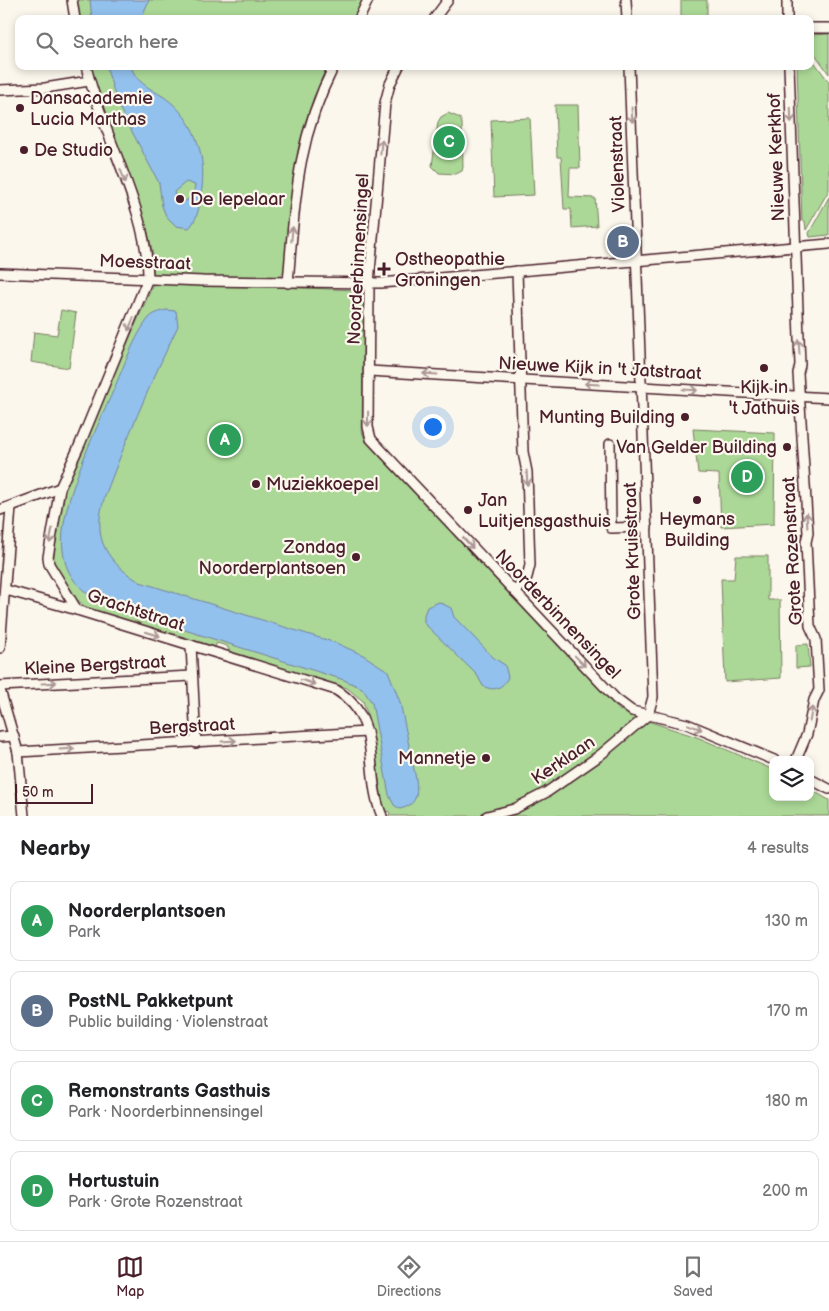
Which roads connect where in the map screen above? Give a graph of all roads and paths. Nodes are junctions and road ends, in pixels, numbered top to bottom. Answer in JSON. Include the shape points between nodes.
{"nodes":[{"id":1,"x":72,"y":0,"type":"edge"},
{"id":2,"x":368,"y":0,"type":"edge"},
{"id":3,"x":448,"y":0,"type":"edge"},
{"id":4,"x":626,"y":0,"type":"edge"},
{"id":5,"x":787,"y":0,"type":"edge"},
{"id":6,"x":74,"y":15,"type":"edge"},
{"id":7,"x":360,"y":15,"type":"edge"},
{"id":8,"x":439,"y":15,"type":"edge"},
{"id":9,"x":627,"y":15,"type":"edge"},
{"id":10,"x":788,"y":15,"type":"edge"},
{"id":11,"x":814,"y":28,"type":"edge"},
{"id":12,"x":829,"y":28,"type":"edge"},
{"id":13,"x":87,"y":70,"type":"edge"},
{"id":14,"x":332,"y":70,"type":"edge"},
{"id":15,"x":397,"y":70,"type":"edge"},
{"id":16,"x":629,"y":70,"type":"edge"},
{"id":17,"x":789,"y":70,"type":"edge"},
{"id":18,"x":89,"y":81,"type":"junction"},
{"id":19,"x":0,"y":90,"type":"edge"},
{"id":20,"x":829,"y":244,"type":"edge"},
{"id":21,"x":796,"y":247,"type":"junction"},
{"id":22,"x":637,"y":260,"type":"junction"},
{"id":23,"x":517,"y":271,"type":"junction"},
{"id":24,"x":0,"y":272,"type":"edge"},
{"id":25,"x":148,"y":278,"type":"junction"},
{"id":26,"x":288,"y":283,"type":"junction"},
{"id":27,"x":369,"y":283,"type":"junction"},
{"id":28,"x":369,"y":371,"type":"junction"},
{"id":29,"x":522,"y":380,"type":"junction"},
{"id":30,"x":641,"y":387,"type":"junction"},
{"id":31,"x":800,"y":396,"type":"junction"},
{"id":32,"x":829,"y":398,"type":"edge"},
{"id":33,"x":610,"y":444,"type":"dead end"},
{"id":34,"x":60,"y":488,"type":"junction"},
{"id":35,"x":11,"y":507,"type":"junction"},
{"id":36,"x":0,"y":510,"type":"edge"},
{"id":37,"x":647,"y":526,"type":"junction"},
{"id":38,"x":6,"y":590,"type":"junction"},
{"id":39,"x":514,"y":592,"type":"junction"},
{"id":40,"x":77,"y":610,"type":"junction"},
{"id":41,"x":191,"y":645,"type":"junction"},
{"id":42,"x":0,"y":648,"type":"edge"},
{"id":43,"x":192,"y":676,"type":"junction"},
{"id":44,"x":0,"y":686,"type":"edge"},
{"id":45,"x":0,"y":690,"type":"edge"},
{"id":46,"x":648,"y":715,"type":"junction"},
{"id":47,"x":367,"y":732,"type":"junction"},
{"id":48,"x":14,"y":736,"type":"junction"},
{"id":49,"x":0,"y":737,"type":"edge"},
{"id":50,"x":196,"y":743,"type":"junction"},
{"id":51,"x":18,"y":752,"type":"junction"},
{"id":52,"x":798,"y":756,"type":"edge"},
{"id":53,"x":769,"y":758,"type":"edge"},
{"id":54,"x":814,"y":781,"type":"edge"},
{"id":55,"x":829,"y":789,"type":"edge"},
{"id":56,"x":24,"y":816,"type":"edge"},
{"id":57,"x":382,"y":816,"type":"edge"},
{"id":58,"x":487,"y":816,"type":"edge"}],
"edges":[{"from":1,"to":6,"type":"street"},
{"from":2,"to":7,"type":"street"},
{"from":3,"to":8,"type":"street"},
{"from":4,"to":9,"type":"street"},
{"from":5,"to":10,"type":"street"},
{"from":11,"to":12,"type":"street"},
{"from":13,"to":18,"type":"street"},
{"from":26,"to":14,"type":"street","one_way":true,"via":[[298,173],[305,138]]},
{"from":27,"to":15,"type":"street","name":"Noorderbinnensingel","one_way":true,"via":[[385,103]]},
{"from":16,"to":22,"type":"street","name":"Violenstraat","one_way":true},
{"from":17,"to":21,"type":"street","name":"Nieuwe Kerkhof","one_way":true},
{"from":18,"to":19,"type":"street","via":[[45,88]]},
{"from":18,"to":25,"type":"street","one_way":true,"via":[[142,228]]},
{"from":20,"to":21,"type":"street","name":"Moesstraat"},
{"from":21,"to":22,"type":"street","name":"Moesstraat"},
{"from":31,"to":21,"type":"street","name":"Nieuwe Kerkhof","one_way":true},
{"from":22,"to":23,"type":"street","name":"Moesstraat"},
{"from":22,"to":30,"type":"street","name":"Violenstraat"},
{"from":23,"to":27,"type":"street","name":"Moesstraat"},
{"from":23,"to":29,"type":"street"},
{"from":24,"to":25,"type":"street","name":"Moesstraat"},
{"from":25,"to":26,"type":"street","name":"Moesstraat"},
{"from":25,"to":34,"type":"street","name":"Grachtstraat","one_way":true},
{"from":26,"to":27,"type":"street","name":"Moesstraat"},
{"from":27,"to":28,"type":"street","name":"Noorderbinnensingel"},
{"from":29,"to":28,"type":"street","name":"Nieuwe Kijk in 't Jatstraat","one_way":true},
{"from":28,"to":39,"type":"street","name":"Noorderbinnensingel","one_way":true,"via":[[368,427],[371,439]]},
{"from":30,"to":29,"type":"street","name":"Nieuwe Kijk in 't Jatstraat","one_way":true},
{"from":29,"to":39,"type":"street","one_way":true,"via":[[530,566],[527,577]]},
{"from":30,"to":31,"type":"street","name":"Nieuwe Kijk in 't Jatstraat","one_way":true},
{"from":30,"to":37,"type":"street","name":"Grote Kruisstraat"},
{"from":31,"to":32,"type":"street","name":"Nieuwe Kijk in 't Jatstraat"},
{"from":52,"to":31,"type":"street","name":"Grote Rozenstraat","one_way":true,"via":[[819,690],[816,639],[810,626]]},
{"from":33,"to":37,"type":"street","via":[[611,528]]},
{"from":34,"to":35,"type":"street"},
{"from":34,"to":40,"type":"street","name":"Grachtstraat","one_way":true,"via":[[48,557]]},
{"from":35,"to":36,"type":"street"},
{"from":35,"to":38,"type":"street"},
{"from":37,"to":46,"type":"street","name":"Grote Kruisstraat","via":[[653,698]]},
{"from":38,"to":40,"type":"street"},
{"from":38,"to":42,"type":"street"},
{"from":39,"to":46,"type":"street","name":"Noorderbinnensingel","one_way":true,"via":[[616,699],[632,711]]},
{"from":40,"to":41,"type":"street","name":"Grachtstraat","one_way":true},
{"from":41,"to":43,"type":"street"},
{"from":41,"to":47,"type":"street","name":"Grachtstraat","one_way":true,"via":[[336,690],[357,708]]},
{"from":44,"to":43,"type":"street","name":"Kleine Bergstraat","one_way":true},
{"from":43,"to":50,"type":"street"},
{"from":45,"to":48,"type":"street"},
{"from":46,"to":53,"type":"street","name":"Noorderbinnensingel","one_way":true,"via":[[687,724]]},
{"from":46,"to":58,"type":"street","name":"Kerklaan","via":[[599,756],[547,792],[514,808]]},
{"from":50,"to":47,"type":"street","name":"Bergstraat","one_way":true},
{"from":47,"to":57,"type":"street","name":"Grachtstraat"},
{"from":48,"to":49,"type":"street"},
{"from":48,"to":51,"type":"street"},
{"from":51,"to":50,"type":"street","name":"Bergstraat","one_way":true},
{"from":51,"to":56,"type":"street"},
{"from":54,"to":55,"type":"street"}]}
